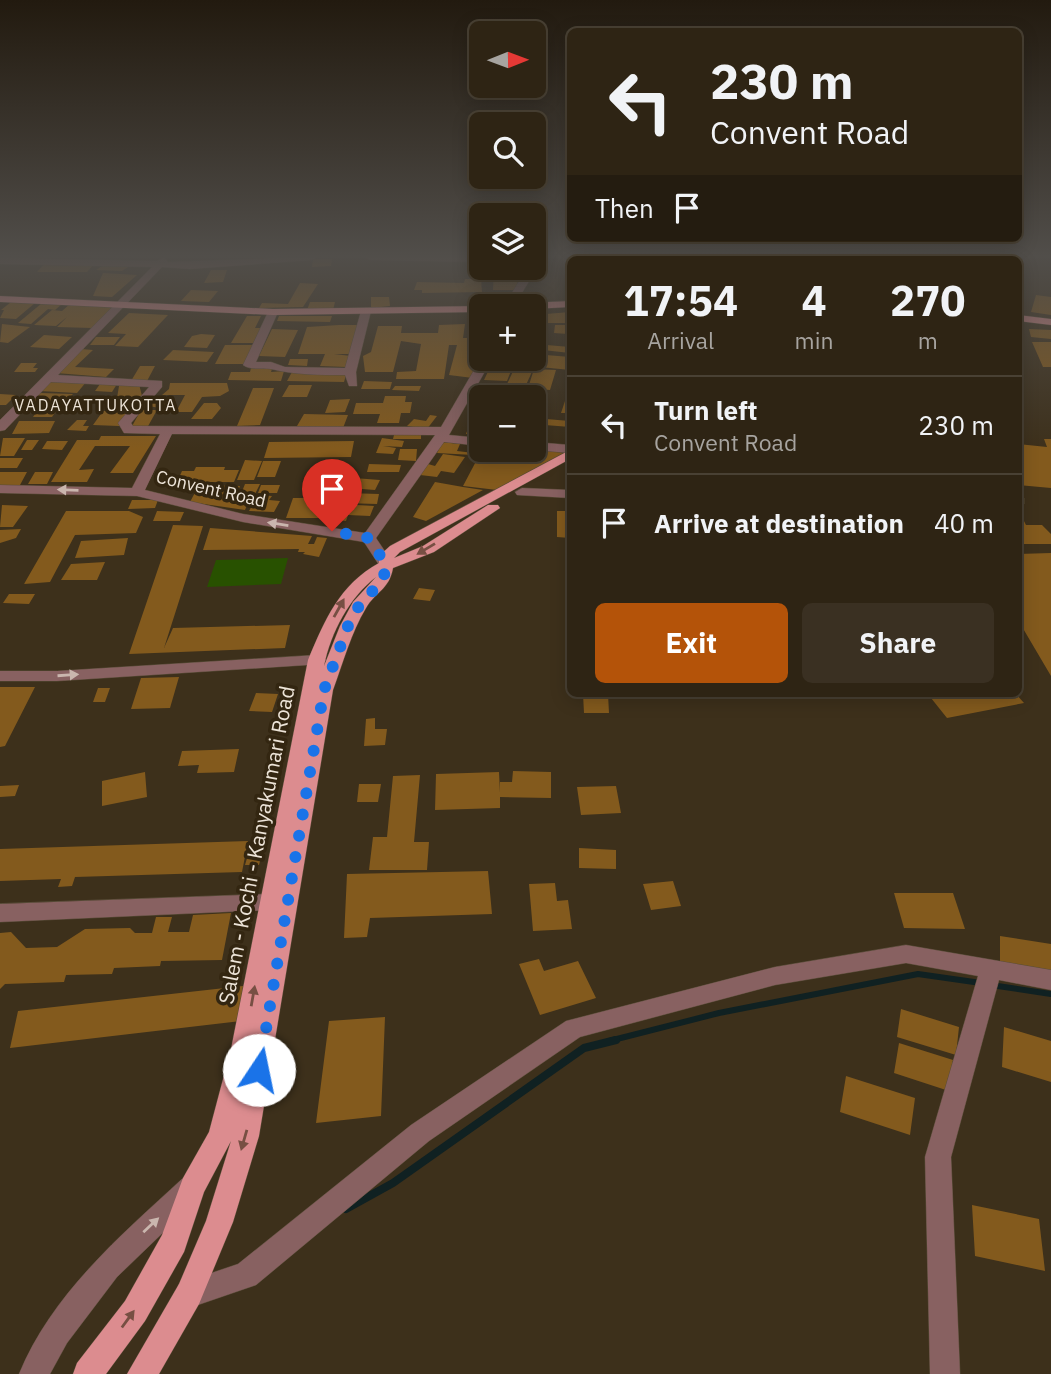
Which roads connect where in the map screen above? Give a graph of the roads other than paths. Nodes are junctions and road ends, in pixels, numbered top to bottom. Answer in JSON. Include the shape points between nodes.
{"nodes":[{"id":1,"x":106,"y":321,"type":"edge"},
{"id":2,"x":268,"y":321,"type":"edge"},
{"id":3,"x":364,"y":321,"type":"edge"},
{"id":4,"x":479,"y":371,"type":"edge"},
{"id":5,"x":46,"y":378,"type":"junction"},
{"id":6,"x":0,"y":428,"type":"edge"},
{"id":7,"x":168,"y":430,"type":"junction"},
{"id":8,"x":440,"y":434,"type":"junction"},
{"id":9,"x":469,"y":440,"type":"edge"},
{"id":10,"x":546,"y":448,"type":"edge"},
{"id":11,"x":567,"y":452,"type":"edge"},
{"id":12,"x":567,"y":454,"type":"edge"},
{"id":13,"x":567,"y":468,"type":"edge"},
{"id":14,"x":0,"y":489,"type":"edge"},
{"id":15,"x":136,"y":492,"type":"junction"},
{"id":16,"x":522,"y":492,"type":"junction"},
{"id":17,"x":567,"y":494,"type":"edge"},
{"id":18,"x":369,"y":538,"type":"junction"},
{"id":19,"x":386,"y":565,"type":"junction"},
{"id":20,"x":317,"y":660,"type":"junction"},
{"id":21,"x":0,"y":676,"type":"edge"},
{"id":22,"x":269,"y":902,"type":"junction"},
{"id":23,"x":0,"y":914,"type":"edge"},
{"id":24,"x":990,"y":969,"type":"junction"},
{"id":25,"x":1051,"y":980,"type":"edge"},
{"id":26,"x":192,"y":1187,"type":"junction"},
{"id":27,"x":189,"y":1294,"type":"junction"},
{"id":28,"x":34,"y":1374,"type":"edge"},
{"id":29,"x":88,"y":1374,"type":"edge"},
{"id":30,"x":142,"y":1374,"type":"edge"},
{"id":31,"x":944,"y":1374,"type":"edge"}],
"edges":[{"from":1,"to":5,"type":"street"},
{"from":2,"to":3,"type":"street","via":[[248,365],[352,377]]},
{"from":4,"to":8,"type":"street"},
{"from":5,"to":6,"type":"street"},
{"from":5,"to":7,"type":"street","via":[[158,384],[124,423],[129,430]]},
{"from":7,"to":8,"type":"street"},
{"from":7,"to":15,"type":"street"},
{"from":8,"to":9,"type":"street"},
{"from":8,"to":18,"type":"street"},
{"from":10,"to":11,"type":"street"},
{"from":12,"to":19,"type":"main road","name":"Salem - Kochi - Kanyakumari Road","via":[[423,531],[387,556]]},
{"from":13,"to":16,"type":"main road","name":"Salem - Kochi - Kanyakumari Road"},
{"from":15,"to":14,"type":"street","name":"Convent Road","one_way":true},
{"from":18,"to":15,"type":"street","name":"Convent Road","one_way":true,"via":[[218,513]]},
{"from":16,"to":17,"type":"street"},
{"from":16,"to":19,"type":"main road","name":"Salem - Kochi - Kanyakumari Road","one_way":true,"via":[[400,563]]},
{"from":18,"to":19,"type":"street"},
{"from":20,"to":19,"type":"main road","name":"Salem - Kochi - Kanyakumari Road","one_way":true,"via":[[350,589]]},
{"from":19,"to":27,"type":"main road","name":"Salem - Kochi - Kanyakumari Road","one_way":true,"via":[[383,581],[361,602],[348,626],[324,690],[246,1136],[219,1222]]},
{"from":21,"to":20,"type":"street","one_way":true},
{"from":20,"to":22,"type":"main road","name":"Salem - Kochi - Kanyakumari Road"},
{"from":22,"to":23,"type":"street"},
{"from":26,"to":22,"type":"main road","name":"Salem - Kochi - Kanyakumari Road","one_way":true,"via":[[221,1136],[243,1049]]},
{"from":24,"to":25,"type":"street"},
{"from":24,"to":27,"type":"street","via":[[906,954],[775,976],[574,1028],[420,1133],[246,1275]]},
{"from":24,"to":31,"type":"street","via":[[938,1157]]},
{"from":28,"to":26,"type":"street","one_way":true,"via":[[57,1333],[107,1267]]},
{"from":29,"to":26,"type":"main road","name":"Salem - Kochi - Kanyakumari Road","one_way":true,"via":[[135,1311],[174,1242]]},
{"from":27,"to":30,"type":"main road","name":"Salem - Kochi - Kanyakumari Road"}]}
